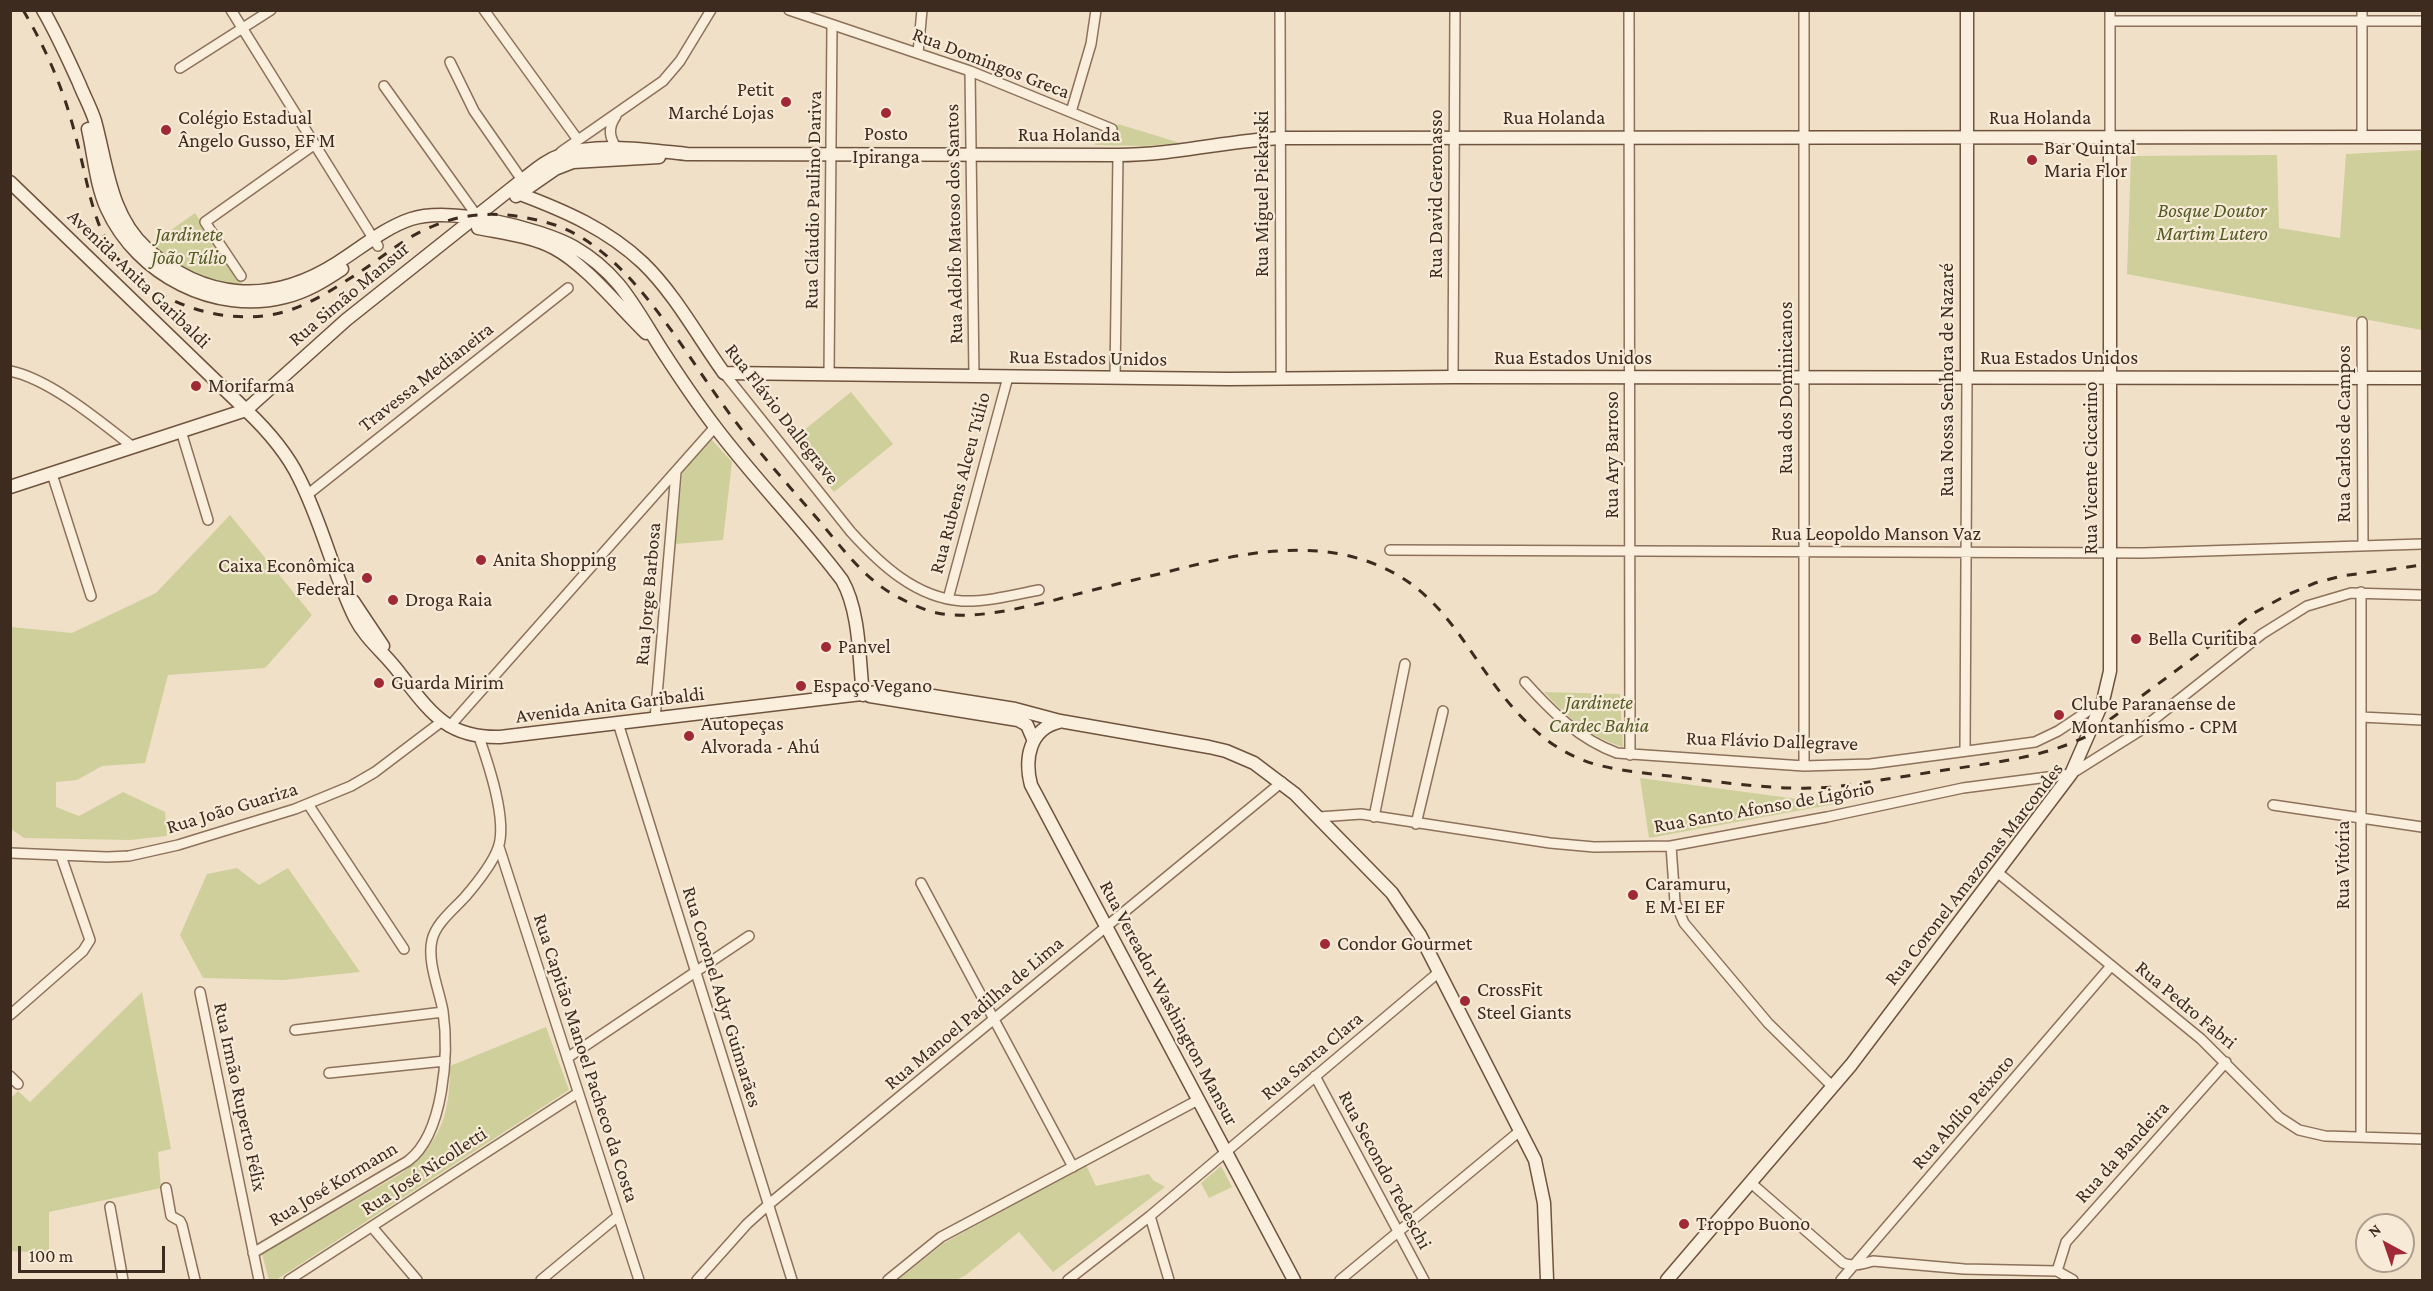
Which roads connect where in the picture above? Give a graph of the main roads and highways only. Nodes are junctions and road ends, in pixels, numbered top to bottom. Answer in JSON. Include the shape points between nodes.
{"nodes":[{"id":1,"x":43,"y":10,"type":"edge"},
{"id":2,"x":1967,"y":10,"type":"edge"},
{"id":3,"x":2422,"y":136,"type":"edge"},
{"id":4,"x":1967,"y":137,"type":"junction"},
{"id":5,"x":2110,"y":137,"type":"junction"},
{"id":6,"x":687,"y":154,"type":"junction"},
{"id":7,"x":553,"y":164,"type":"junction"},
{"id":8,"x":10,"y":182,"type":"edge"},
{"id":9,"x":520,"y":194,"type":"junction"},
{"id":10,"x":497,"y":205,"type":"junction"},
{"id":11,"x":474,"y":218,"type":"junction"},
{"id":12,"x":504,"y":224,"type":"junction"},
{"id":13,"x":658,"y":344,"type":"junction"},
{"id":14,"x":724,"y":374,"type":"joint"},
{"id":15,"x":1967,"y":378,"type":"junction"},
{"id":16,"x":2110,"y":378,"type":"junction"},
{"id":17,"x":2422,"y":378,"type":"edge"},
{"id":18,"x":246,"y":410,"type":"junction"},
{"id":19,"x":10,"y":487,"type":"edge"},
{"id":20,"x":863,"y":695,"type":"junction"},
{"id":21,"x":1060,"y":721,"type":"junction"},
{"id":22,"x":1033,"y":739,"type":"junction"},
{"id":23,"x":2071,"y":774,"type":"joint"},
{"id":24,"x":1294,"y":1281,"type":"edge"},
{"id":25,"x":1547,"y":1281,"type":"edge"},
{"id":26,"x":1667,"y":1281,"type":"edge"}],
"edges":[{"from":1,"to":11,"type":"main road","via":[[93,114],[109,182],[124,219],[143,246],[185,277],[236,292],[286,288],[413,225]]},
{"from":2,"to":4,"type":"main road","name":"Rua Nossa Senhora de Nazaré"},
{"from":3,"to":5,"type":"main road","name":"Rua Holanda"},
{"from":4,"to":5,"type":"main road","name":"Rua Holanda"},
{"from":4,"to":6,"type":"main road","name":"Rua Holanda","via":[[1280,138],[1160,154]]},
{"from":4,"to":15,"type":"main road","name":"Rua Nossa Senhora de Nazaré"},
{"from":5,"to":16,"type":"main road","name":"Rua Vicente Ciccarino"},
{"from":6,"to":7,"type":"main road","name":"Rua Holanda"},
{"from":6,"to":7,"type":"main road","name":"Rua Holanda","via":[[582,150]]},
{"from":7,"to":9,"type":"main road","name":"Rua Simão Mansur"},
{"from":7,"to":11,"type":"main road","name":"Rua Simão Mansur","via":[[522,180]]},
{"from":8,"to":18,"type":"main road","name":"Avenida Anita Garibaldi"},
{"from":9,"to":10,"type":"main road","name":"Rua Simão Mansur"},
{"from":9,"to":14,"type":"main road","name":"Rua Flávio Dallegrave","via":[[582,219],[644,264]]},
{"from":10,"to":11,"type":"main road","name":"Rua Simão Mansur"},
{"from":10,"to":12,"type":"main road","via":[[495,216]]},
{"from":11,"to":12,"type":"main road"},
{"from":11,"to":13,"type":"main road","via":[[553,248],[572,260]]},
{"from":11,"to":18,"type":"main road","name":"Rua Simão Mansur","via":[[346,320]]},
{"from":12,"to":13,"type":"main road","via":[[554,237],[591,258],[626,291]]},
{"from":13,"to":20,"type":"main road","via":[[715,428],[842,580],[851,601]]},
{"from":14,"to":15,"type":"main road","name":"Rua Estados Unidos"},
{"from":15,"to":16,"type":"main road","name":"Rua Estados Unidos"},
{"from":16,"to":17,"type":"main road","name":"Rua Estados Unidos"},
{"from":16,"to":23,"type":"main road","name":"Rua Vicente Ciccarino","via":[[2110,671],[2103,701]]},
{"from":18,"to":19,"type":"main road"},
{"from":18,"to":20,"type":"main road","name":"Avenida Anita Garibaldi","via":[[281,448],[307,495],[356,619],[368,638],[445,725],[479,737],[511,736]]},
{"from":20,"to":21,"type":"main road","name":"Avenida Anita Garibaldi","via":[[895,690],[1015,709]]},
{"from":20,"to":22,"type":"main road","name":"Avenida Anita Garibaldi","via":[[1018,720],[1027,725]]},
{"from":21,"to":22,"type":"main road","via":[[1044,726]]},
{"from":21,"to":25,"type":"main road","name":"Avenida Anita Garibaldi","via":[[1226,751],[1254,763],[1319,817],[1392,893],[1414,924],[1535,1160],[1543,1191]]},
{"from":22,"to":24,"type":"main road","name":"Rua Vereador Washington Mansur","via":[[1028,765],[1031,785]]},
{"from":23,"to":26,"type":"main road","name":"Rua Coronel Amazonas Marcondes","via":[[1833,1087]]}]}
